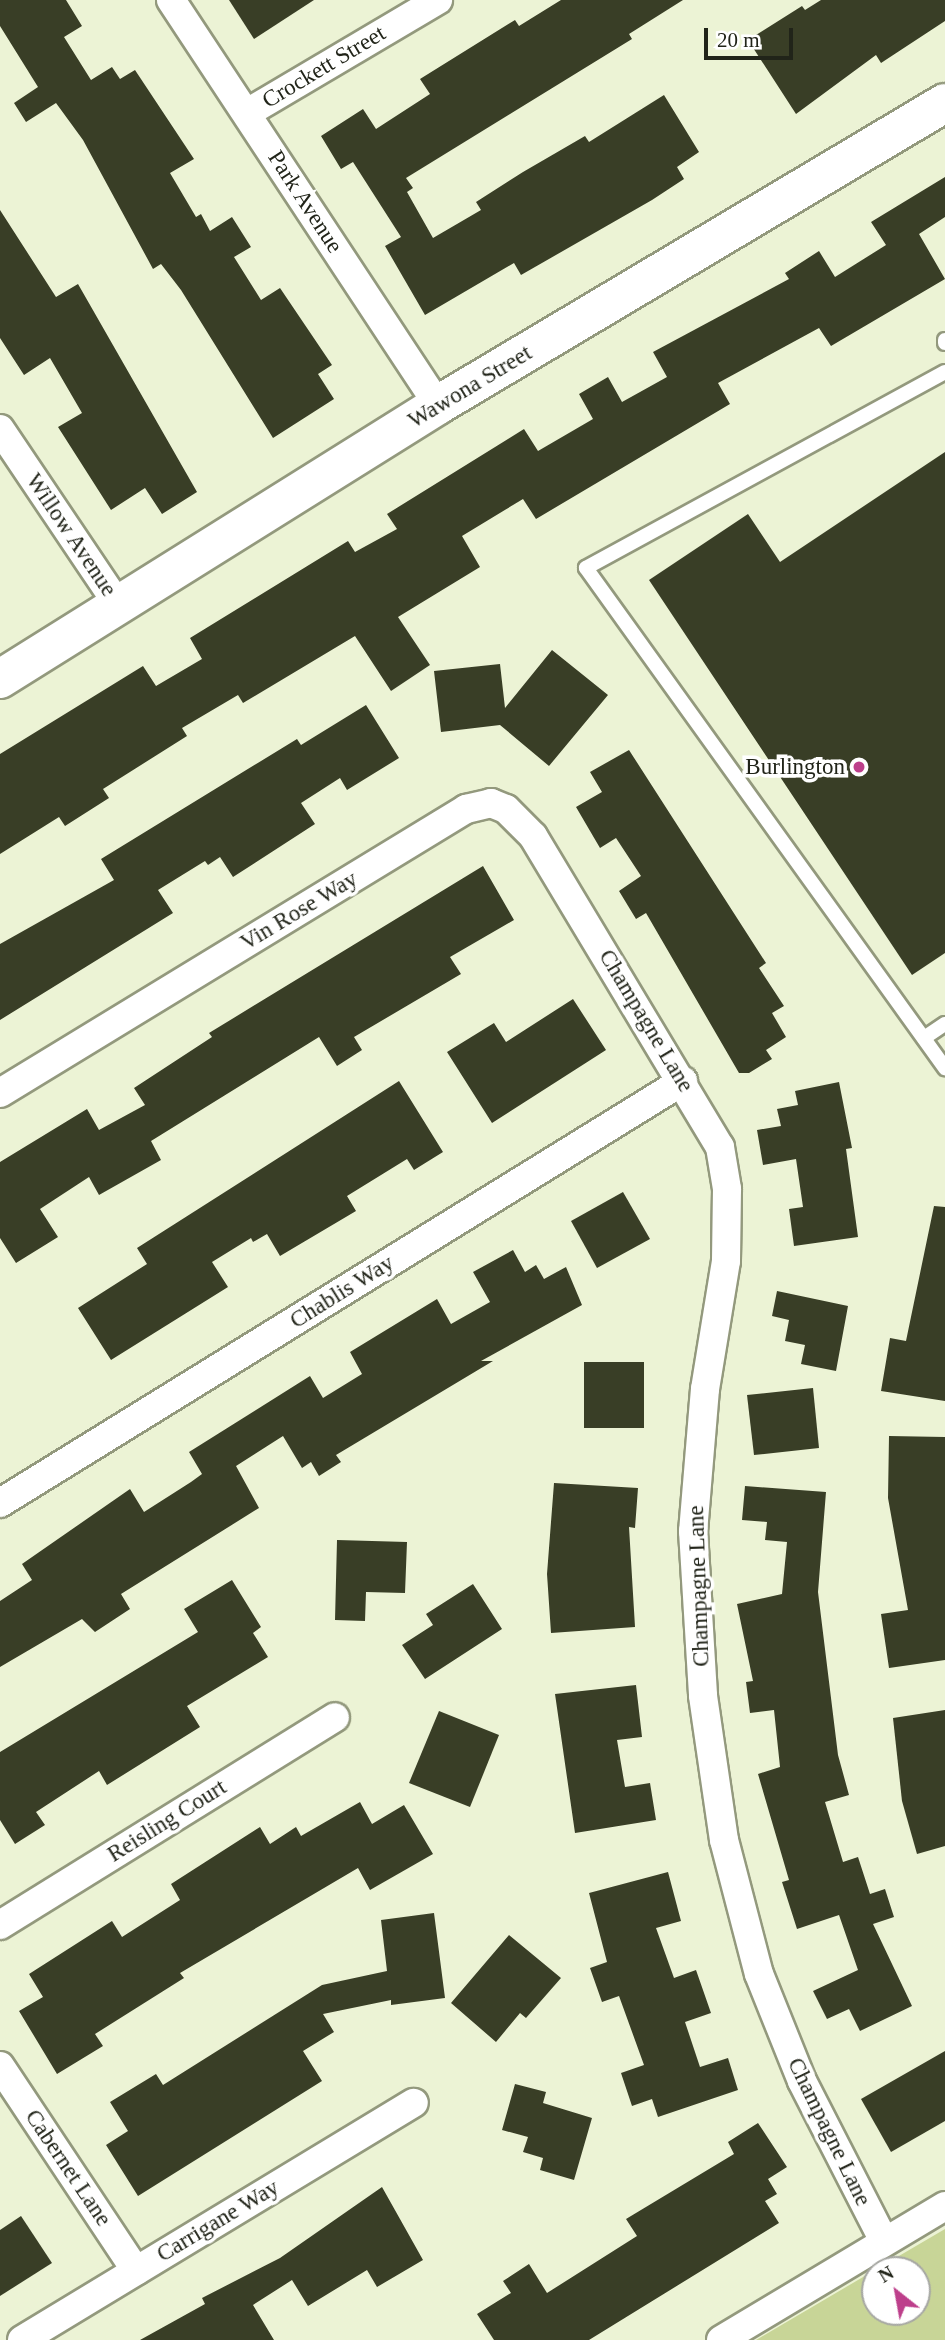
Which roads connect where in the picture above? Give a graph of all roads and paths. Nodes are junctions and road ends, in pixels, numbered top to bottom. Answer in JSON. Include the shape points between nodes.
{"nodes":[{"id":1,"x":171,"y":0,"type":"edge"},
{"id":2,"x":438,"y":0,"type":"edge"},
{"id":3,"x":945,"y":103,"type":"edge"},
{"id":4,"x":247,"y":113,"type":"junction"},
{"id":5,"x":945,"y":372,"type":"edge"},
{"id":6,"x":438,"y":405,"type":"junction"},
{"id":7,"x":0,"y":429,"type":"edge"},
{"id":8,"x":118,"y":606,"type":"junction"},
{"id":9,"x":0,"y":679,"type":"edge"},
{"id":10,"x":572,"y":900,"type":"joint"},
{"id":11,"x":945,"y":1024,"type":"edge"},
{"id":12,"x":924,"y":1038,"type":"junction"},
{"id":13,"x":945,"y":1068,"type":"edge"},
{"id":14,"x":683,"y":1080,"type":"junction"},
{"id":15,"x":0,"y":1093,"type":"edge"},
{"id":16,"x":0,"y":1503,"type":"edge"},
{"id":17,"x":335,"y":1717,"type":"dead end"},
{"id":18,"x":0,"y":1925,"type":"edge"},
{"id":19,"x":0,"y":2066,"type":"edge"},
{"id":20,"x":414,"y":2103,"type":"dead end"},
{"id":21,"x":945,"y":2206,"type":"edge"},
{"id":22,"x":884,"y":2241,"type":"junction"},
{"id":23,"x":136,"y":2271,"type":"junction"},
{"id":24,"x":22,"y":2340,"type":"edge"},
{"id":25,"x":721,"y":2340,"type":"edge"}],
"edges":[{"from":1,"to":4,"type":"street","name":"Park Avenue"},
{"from":2,"to":4,"type":"street","name":"Crockett Street"},
{"from":3,"to":6,"type":"street","name":"Wawona Street"},
{"from":4,"to":6,"type":"street","name":"Park Avenue"},
{"from":5,"to":12,"type":"lane","via":[[586,568]]},
{"from":6,"to":8,"type":"street","name":"Wawona Street"},
{"from":7,"to":8,"type":"street","name":"Willow Avenue"},
{"from":8,"to":9,"type":"street","name":"Wawona Street"},
{"from":10,"to":14,"type":"street","name":"Champagne Lane"},
{"from":10,"to":15,"type":"street","name":"Vin Rose Way","via":[[533,836],[506,809],[491,803],[466,809]]},
{"from":11,"to":12,"type":"lane"},
{"from":12,"to":13,"type":"lane"},
{"from":14,"to":16,"type":"street","name":"Chablis Way"},
{"from":14,"to":22,"type":"street","name":"Champagne Lane","via":[[720,1147],[727,1189],[726,1261],[705,1389],[692,1531],[703,1696],[724,1840],[760,1974],[802,2081]]},
{"from":17,"to":18,"type":"street","name":"Reisling Court"},
{"from":19,"to":23,"type":"street","name":"Cabernet Lane"},
{"from":20,"to":23,"type":"street","name":"Carrigane Way"},
{"from":21,"to":22,"type":"street"},
{"from":22,"to":25,"type":"street"},
{"from":23,"to":24,"type":"street","name":"Carrigane Way"}]}
